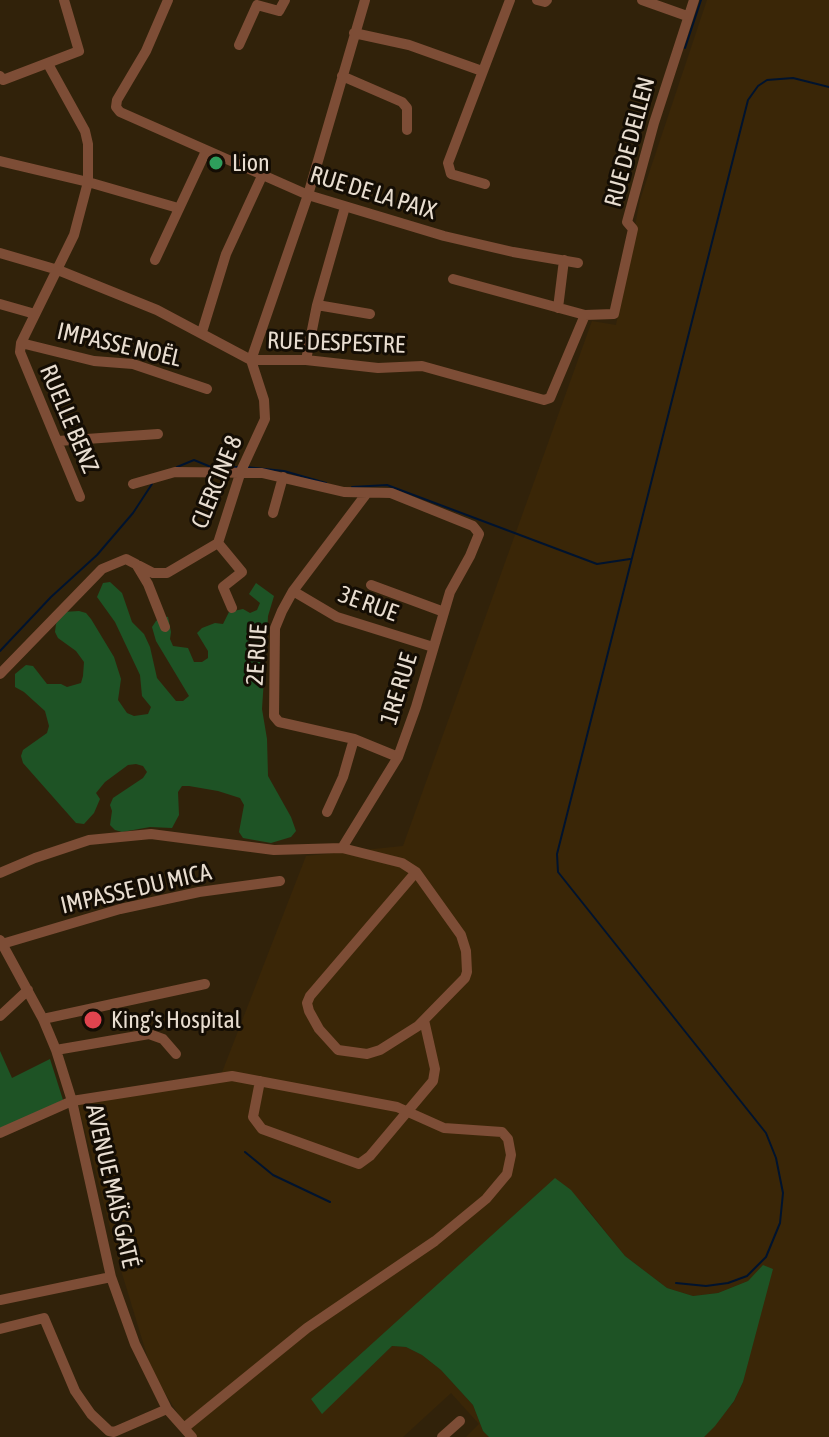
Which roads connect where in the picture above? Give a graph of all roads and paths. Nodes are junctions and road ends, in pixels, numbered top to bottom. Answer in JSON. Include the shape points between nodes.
{"nodes":[{"id":1,"x":64,"y":0,"type":"edge"},
{"id":2,"x":168,"y":0,"type":"edge"},
{"id":3,"x":285,"y":0,"type":"edge"},
{"id":4,"x":365,"y":0,"type":"edge"},
{"id":5,"x":510,"y":0,"type":"edge"},
{"id":6,"x":537,"y":0,"type":"edge"},
{"id":7,"x":547,"y":0,"type":"edge"},
{"id":8,"x":642,"y":0,"type":"edge"},
{"id":9,"x":694,"y":0,"type":"edge"},
{"id":10,"x":687,"y":16,"type":"junction"},
{"id":11,"x":354,"y":33,"type":"junction"},
{"id":12,"x":239,"y":45,"type":"dead end"},
{"id":13,"x":48,"y":64,"type":"junction"},
{"id":14,"x":482,"y":71,"type":"junction"},
{"id":15,"x":342,"y":76,"type":"junction"},
{"id":16,"x":1,"y":78,"type":"edge"},
{"id":17,"x":407,"y":130,"type":"dead end"},
{"id":18,"x":206,"y":151,"type":"junction"},
{"id":19,"x":0,"y":161,"type":"edge"},
{"id":20,"x":262,"y":176,"type":"junction"},
{"id":21,"x":88,"y":182,"type":"junction"},
{"id":22,"x":485,"y":184,"type":"dead end"},
{"id":23,"x":308,"y":195,"type":"junction"},
{"id":24,"x":345,"y":207,"type":"junction"},
{"id":25,"x":178,"y":208,"type":"junction"},
{"id":26,"x":0,"y":253,"type":"edge"},
{"id":27,"x":155,"y":260,"type":"dead end"},
{"id":28,"x":564,"y":260,"type":"junction"},
{"id":29,"x":578,"y":263,"type":"dead end"},
{"id":30,"x":58,"y":270,"type":"junction"},
{"id":31,"x":453,"y":279,"type":"dead end"},
{"id":32,"x":0,"y":304,"type":"edge"},
{"id":33,"x":317,"y":305,"type":"junction"},
{"id":34,"x":558,"y":308,"type":"junction"},
{"id":35,"x":35,"y":314,"type":"junction"},
{"id":36,"x":370,"y":314,"type":"dead end"},
{"id":37,"x":585,"y":315,"type":"junction"},
{"id":38,"x":202,"y":332,"type":"junction"},
{"id":39,"x":21,"y":343,"type":"junction"},
{"id":40,"x":251,"y":360,"type":"junction"},
{"id":41,"x":306,"y":360,"type":"junction"},
{"id":42,"x":207,"y":389,"type":"dead end"},
{"id":43,"x":158,"y":434,"type":"dead end"},
{"id":44,"x":58,"y":441,"type":"junction"},
{"id":45,"x":242,"y":469,"type":"junction"},
{"id":46,"x":283,"y":477,"type":"junction"},
{"id":47,"x":133,"y":484,"type":"dead end"},
{"id":48,"x":367,"y":493,"type":"junction"},
{"id":49,"x":80,"y":497,"type":"dead end"},
{"id":50,"x":273,"y":513,"type":"dead end"},
{"id":51,"x":218,"y":543,"type":"junction"},
{"id":52,"x":134,"y":562,"type":"junction"},
{"id":53,"x":371,"y":585,"type":"dead end"},
{"id":54,"x":293,"y":591,"type":"junction"},
{"id":55,"x":232,"y":608,"type":"dead end"},
{"id":56,"x":444,"y":612,"type":"junction"},
{"id":57,"x":165,"y":627,"type":"dead end"},
{"id":58,"x":433,"y":647,"type":"junction"},
{"id":59,"x":0,"y":674,"type":"edge"},
{"id":60,"x":354,"y":739,"type":"junction"},
{"id":61,"x":398,"y":757,"type":"junction"},
{"id":62,"x":327,"y":812,"type":"dead end"},
{"id":63,"x":342,"y":848,"type":"junction"},
{"id":64,"x":416,"y":872,"type":"junction"},
{"id":65,"x":0,"y":873,"type":"edge"},
{"id":66,"x":280,"y":881,"type":"dead end"},
{"id":67,"x":1,"y":942,"type":"edge"},
{"id":68,"x":205,"y":984,"type":"dead end"},
{"id":69,"x":28,"y":990,"type":"junction"},
{"id":70,"x":0,"y":1016,"type":"edge"},
{"id":71,"x":43,"y":1019,"type":"junction"},
{"id":72,"x":424,"y":1020,"type":"junction"},
{"id":73,"x":56,"y":1050,"type":"junction"},
{"id":74,"x":176,"y":1054,"type":"dead end"},
{"id":75,"x":260,"y":1081,"type":"junction"},
{"id":76,"x":72,"y":1101,"type":"junction"},
{"id":77,"x":409,"y":1110,"type":"junction"},
{"id":78,"x":0,"y":1133,"type":"edge"},
{"id":79,"x":111,"y":1277,"type":"junction"},
{"id":80,"x":0,"y":1300,"type":"edge"},
{"id":81,"x":0,"y":1329,"type":"edge"},
{"id":82,"x":167,"y":1409,"type":"junction"},
{"id":83,"x":460,"y":1421,"type":"dead end"},
{"id":84,"x":184,"y":1428,"type":"junction"},
{"id":85,"x":192,"y":1437,"type":"edge"},
{"id":86,"x":442,"y":1437,"type":"edge"}],
"edges":[{"from":1,"to":13,"type":"street","via":[[79,51]]},
{"from":2,"to":18,"type":"street","name":"RUE DE LA PAIX","via":[[116,107]]},
{"from":3,"to":12,"type":"street","via":[[279,11],[257,5]]},
{"from":4,"to":11,"type":"street"},
{"from":5,"to":14,"type":"street"},
{"from":6,"to":7,"type":"street"},
{"from":8,"to":10,"type":"street"},
{"from":9,"to":10,"type":"street","name":"RUE DE DELLEN"},
{"from":10,"to":37,"type":"street","name":"RUE DE DELLEN","via":[[627,222],[633,229],[614,314]]},
{"from":11,"to":14,"type":"street","via":[[409,45]]},
{"from":11,"to":15,"type":"street"},
{"from":13,"to":16,"type":"street"},
{"from":13,"to":21,"type":"street","name":"RUELLE BENZ","via":[[85,131]]},
{"from":14,"to":22,"type":"street","via":[[448,171]]},
{"from":15,"to":17,"type":"street","via":[[402,102]]},
{"from":15,"to":23,"type":"street"},
{"from":18,"to":20,"type":"street","name":"RUE DE LA PAIX"},
{"from":18,"to":25,"type":"street"},
{"from":19,"to":21,"type":"street"},
{"from":20,"to":23,"type":"street","name":"RUE DE LA PAIX"},
{"from":20,"to":38,"type":"street","via":[[226,254]]},
{"from":21,"to":25,"type":"street"},
{"from":21,"to":30,"type":"street","name":"RUELLE BENZ"},
{"from":23,"to":24,"type":"street","name":"RUE DE LA PAIX"},
{"from":23,"to":40,"type":"street"},
{"from":24,"to":28,"type":"street","name":"RUE DE LA PAIX","via":[[444,236]]},
{"from":24,"to":33,"type":"street"},
{"from":25,"to":27,"type":"street"},
{"from":26,"to":30,"type":"street","name":"RUE DESPESTRE"},
{"from":28,"to":29,"type":"street","name":"RUE DE LA PAIX"},
{"from":28,"to":34,"type":"street"},
{"from":30,"to":35,"type":"street","name":"RUELLE BENZ"},
{"from":30,"to":38,"type":"street","name":"RUE DESPESTRE"},
{"from":31,"to":34,"type":"street"},
{"from":32,"to":35,"type":"street"},
{"from":33,"to":36,"type":"street"},
{"from":33,"to":41,"type":"street"},
{"from":34,"to":37,"type":"street"},
{"from":35,"to":39,"type":"street","name":"RUELLE BENZ"},
{"from":37,"to":41,"type":"street","name":"RUE DESPESTRE","via":[[547,400],[422,366],[378,368]]},
{"from":38,"to":40,"type":"street","name":"RUE DESPESTRE"},
{"from":39,"to":42,"type":"street","name":"IMPASSE NOËL","via":[[94,361],[133,364]]},
{"from":39,"to":44,"type":"street","name":"RUELLE BENZ","via":[[21,357]]},
{"from":40,"to":41,"type":"street","name":"RUE DESPESTRE"},
{"from":40,"to":45,"type":"street","name":"CLERCINE 8","via":[[265,419]]},
{"from":43,"to":44,"type":"street"},
{"from":44,"to":49,"type":"street","name":"RUELLE BENZ"},
{"from":45,"to":46,"type":"street"},
{"from":45,"to":47,"type":"street","via":[[175,472]]},
{"from":45,"to":51,"type":"street","name":"CLERCINE 8"},
{"from":46,"to":48,"type":"street"},
{"from":46,"to":50,"type":"street"},
{"from":48,"to":54,"type":"street","name":"2E RUE"},
{"from":48,"to":56,"type":"street","name":"1RE RUE","via":[[395,494],[473,526],[479,534]]},
{"from":51,"to":52,"type":"street","name":"CLERCINE 8","via":[[167,573],[153,573]]},
{"from":51,"to":55,"type":"street","via":[[242,572],[223,587]]},
{"from":52,"to":57,"type":"street"},
{"from":52,"to":59,"type":"street","via":[[126,559],[102,569]]},
{"from":53,"to":56,"type":"street"},
{"from":54,"to":58,"type":"street","name":"3E RUE","via":[[337,617]]},
{"from":54,"to":60,"type":"street","name":"2E RUE","via":[[275,628],[276,719]]},
{"from":56,"to":58,"type":"street","name":"1RE RUE"},
{"from":58,"to":61,"type":"street","name":"1RE RUE"},
{"from":60,"to":61,"type":"street","name":"2E RUE"},
{"from":60,"to":62,"type":"street"},
{"from":61,"to":63,"type":"street","name":"1RE RUE"},
{"from":63,"to":64,"type":"street","via":[[402,863]]},
{"from":63,"to":65,"type":"street","via":[[274,850],[151,834],[89,840]]},
{"from":64,"to":72,"type":"street","via":[[461,935],[466,951],[465,978]]},
{"from":64,"to":72,"type":"street","via":[[307,1003],[319,1029],[338,1050],[380,1050]]},
{"from":66,"to":67,"type":"street","name":"IMPASSE DU MICA","via":[[120,909]]},
{"from":67,"to":69,"type":"street","name":"AVENUE MAÏS GATÉ"},
{"from":68,"to":71,"type":"street"},
{"from":69,"to":70,"type":"street"},
{"from":69,"to":71,"type":"street","name":"AVENUE MAÏS GATÉ"},
{"from":71,"to":73,"type":"street","name":"AVENUE MAÏS GATÉ"},
{"from":72,"to":77,"type":"street","via":[[435,1075]]},
{"from":73,"to":74,"type":"street","via":[[149,1034],[163,1039]]},
{"from":73,"to":76,"type":"street","name":"AVENUE MAÏS GATÉ"},
{"from":75,"to":76,"type":"street","via":[[232,1076]]},
{"from":75,"to":77,"type":"street"},
{"from":75,"to":77,"type":"street","via":[[253,1117],[262,1129],[354,1164],[370,1156]]},
{"from":76,"to":78,"type":"street"},
{"from":76,"to":79,"type":"street","name":"AVENUE MAÏS GATÉ"},
{"from":77,"to":84,"type":"street","via":[[444,1128],[502,1132],[511,1155],[502,1182],[435,1241],[307,1328]]},
{"from":79,"to":80,"type":"street"},
{"from":79,"to":82,"type":"street","name":"AVENUE MAÏS GATÉ","via":[[135,1344]]},
{"from":81,"to":82,"type":"street","via":[[44,1318],[75,1391],[109,1431]]},
{"from":82,"to":84,"type":"street","name":"AVENUE MAÏS GATÉ"},
{"from":83,"to":86,"type":"street"},
{"from":84,"to":85,"type":"street","name":"AVENUE MAÏS GATÉ"}]}
